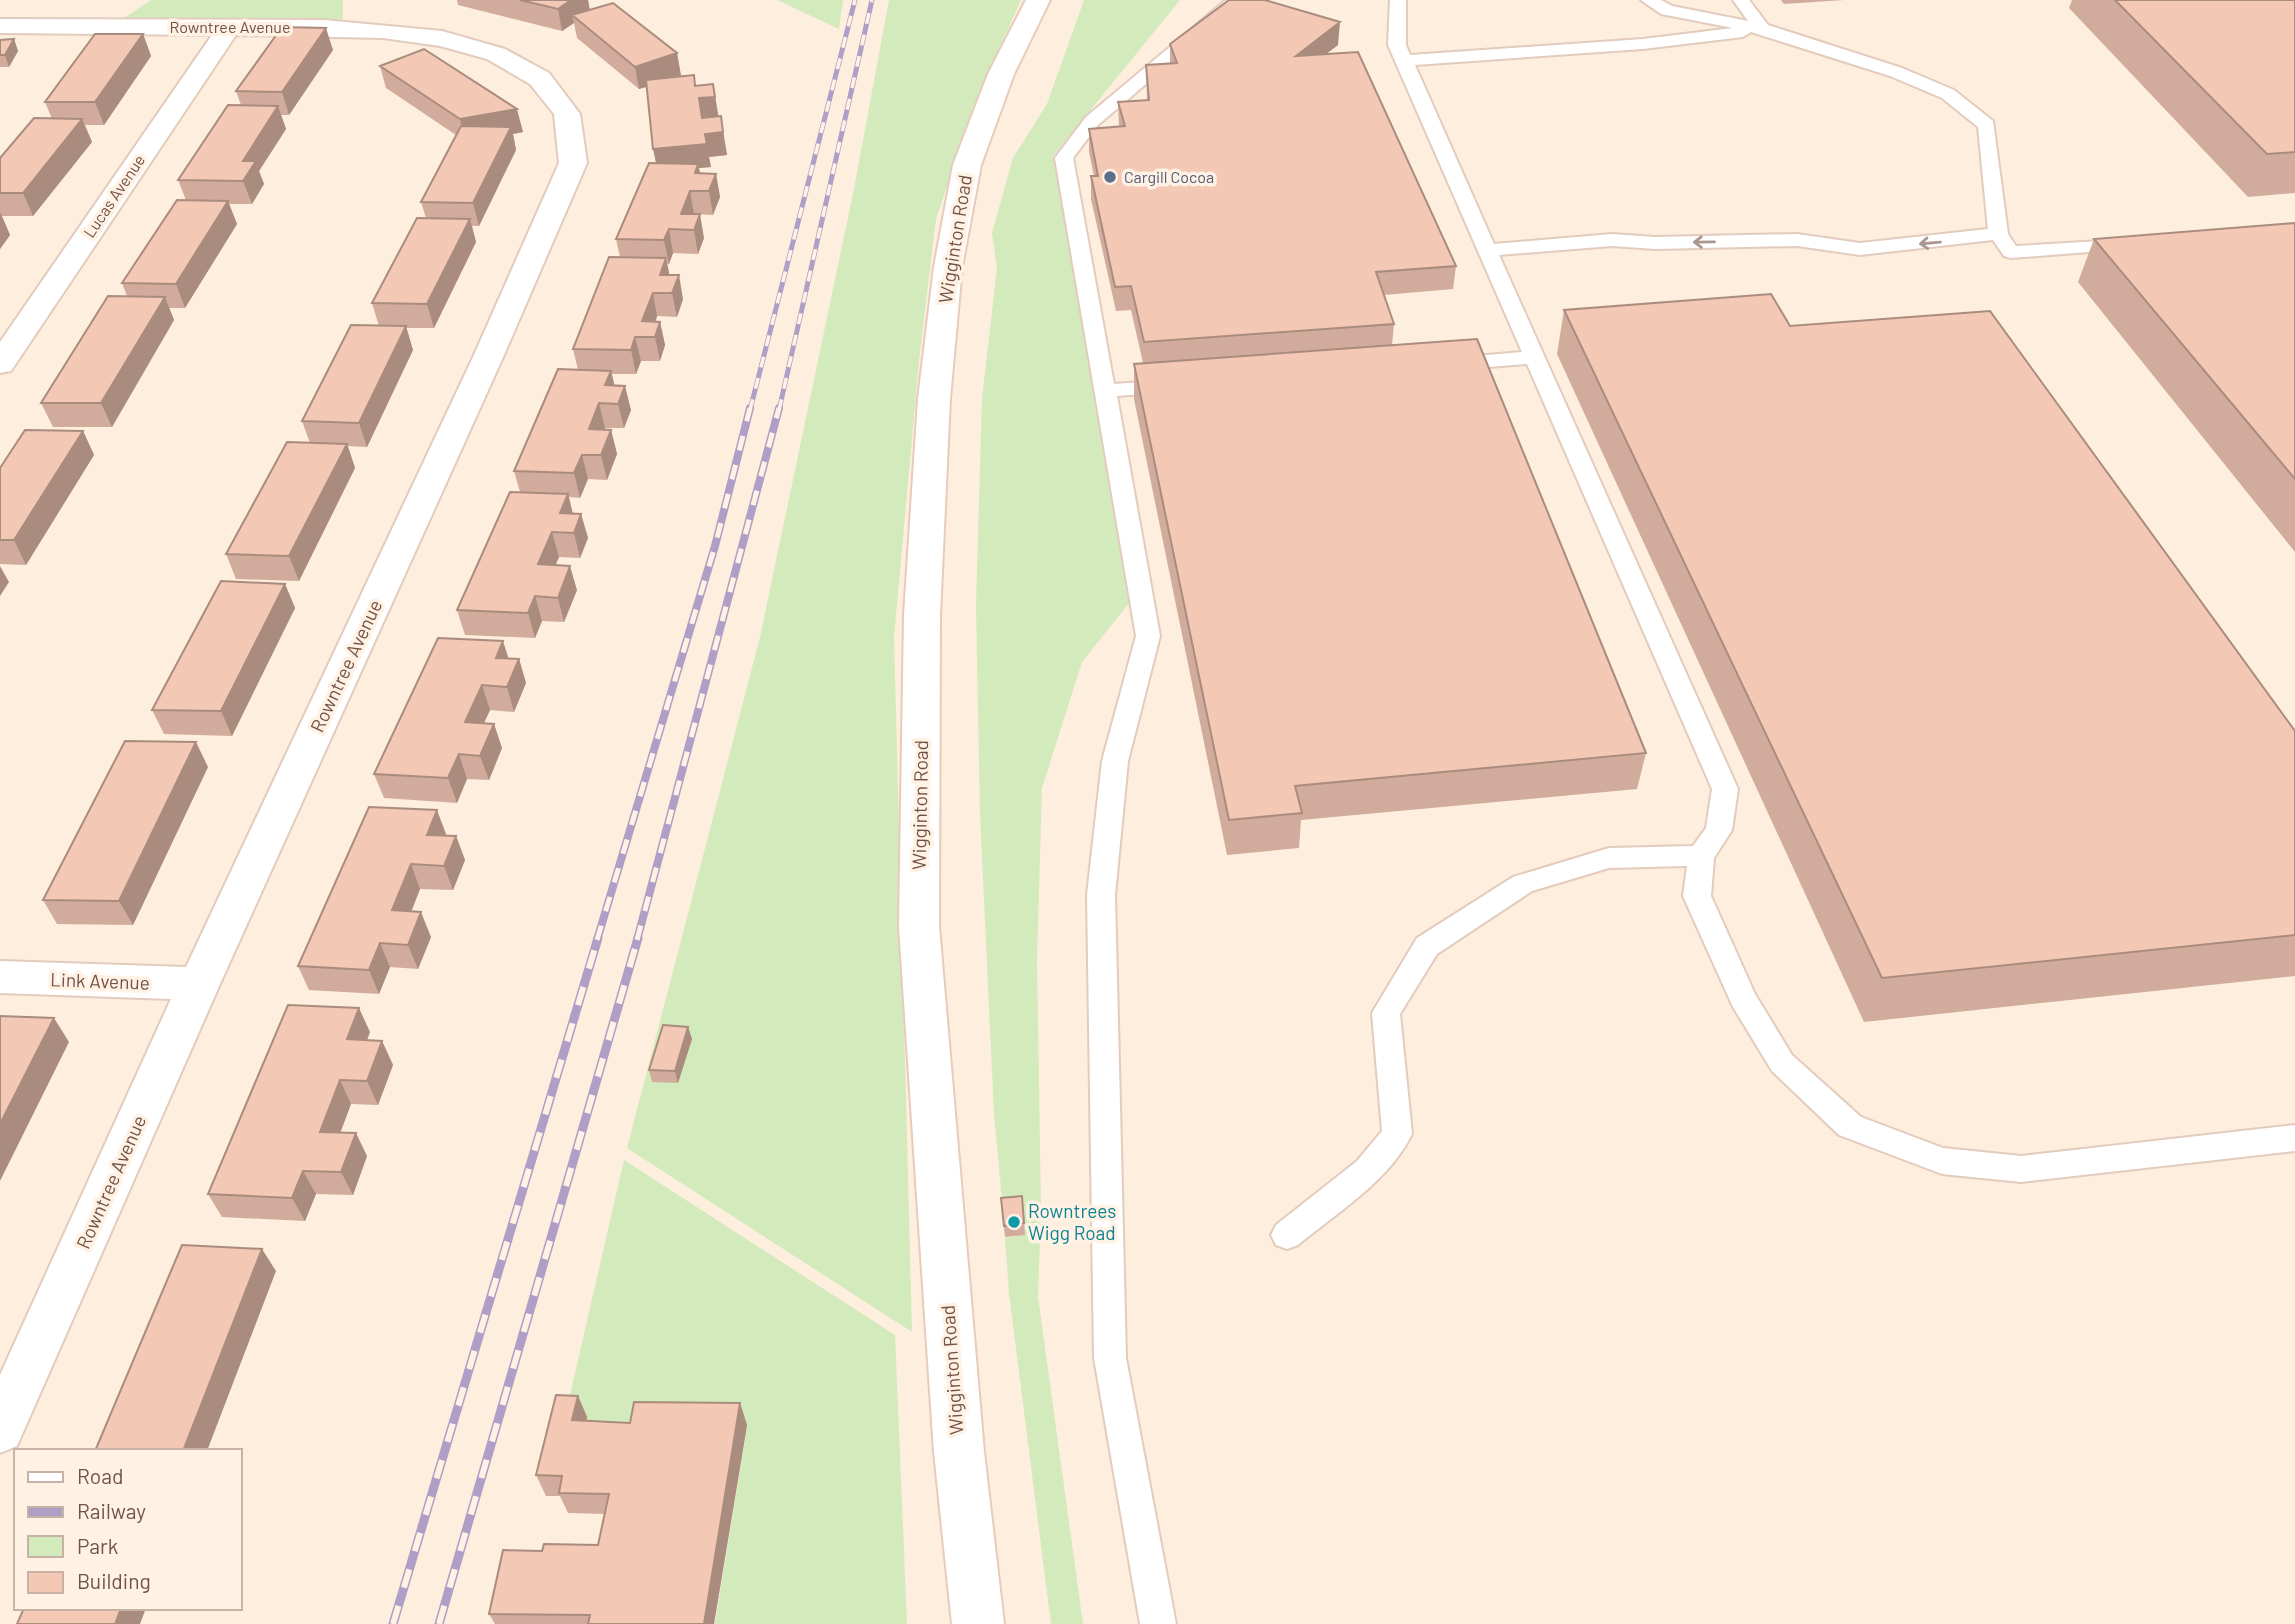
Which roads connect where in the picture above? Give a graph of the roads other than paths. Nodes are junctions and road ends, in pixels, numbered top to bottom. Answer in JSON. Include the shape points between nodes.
{"nodes":[{"id":1,"x":1038,"y":0,"type":"edge"},
{"id":2,"x":1236,"y":0,"type":"edge"},
{"id":3,"x":1398,"y":0,"type":"edge"},
{"id":4,"x":1627,"y":0,"type":"edge"},
{"id":5,"x":1649,"y":0,"type":"edge"},
{"id":6,"x":1741,"y":0,"type":"edge"},
{"id":7,"x":1667,"y":10,"type":"junction"},
{"id":8,"x":360,"y":14,"type":"edge"},
{"id":9,"x":0,"y":26,"type":"edge"},
{"id":10,"x":229,"y":27,"type":"junction"},
{"id":11,"x":1762,"y":29,"type":"junction"},
{"id":12,"x":1405,"y":61,"type":"junction"},
{"id":13,"x":1998,"y":234,"type":"junction"},
{"id":14,"x":2146,"y":241,"type":"edge"},
{"id":15,"x":1490,"y":250,"type":"junction"},
{"id":16,"x":1537,"y":357,"type":"junction"},
{"id":17,"x":0,"y":364,"type":"edge"},
{"id":18,"x":1425,"y":366,"type":"edge"},
{"id":19,"x":1189,"y":384,"type":"edge"},
{"id":20,"x":1105,"y":391,"type":"junction"},
{"id":21,"x":1701,"y":856,"type":"junction"},
{"id":22,"x":0,"y":977,"type":"edge"},
{"id":23,"x":200,"y":984,"type":"junction"},
{"id":24,"x":2295,"y":1138,"type":"edge"},
{"id":25,"x":1287,"y":1236,"type":"dead end"},
{"id":26,"x":0,"y":1430,"type":"edge"},
{"id":27,"x":978,"y":1624,"type":"edge"},
{"id":28,"x":1158,"y":1624,"type":"edge"}],
"edges":[{"from":1,"to":27,"type":"street","name":"Wigginton Road","via":[[1001,75],[967,165],[948,267],[934,399],[922,615],[919,926],[958,1439]]},
{"from":2,"to":20,"type":"lane","via":[[1092,121],[1064,158]]},
{"from":3,"to":12,"type":"lane","via":[[1397,45]]},
{"from":4,"to":7,"type":"lane"},
{"from":5,"to":7,"type":"lane"},
{"from":6,"to":11,"type":"lane"},
{"from":7,"to":11,"type":"lane"},
{"from":8,"to":10,"type":"street","name":"Rowntree Avenue"},
{"from":8,"to":23,"type":"street","name":"Rowntree Avenue","via":[[461,42],[523,68],[559,100],[570,120],[576,138],[573,163]]},
{"from":9,"to":10,"type":"street","name":"Rowntree Avenue","via":[[113,16]]},
{"from":10,"to":17,"type":"street","name":"Lucas Avenue"},
{"from":11,"to":12,"type":"lane","via":[[1643,44]]},
{"from":11,"to":13,"type":"lane","via":[[1896,72],[1948,94],[1983,121],[1995,178]]},
{"from":12,"to":15,"type":"lane"},
{"from":13,"to":14,"type":"lane","via":[[2011,252]]},
{"from":13,"to":15,"type":"lane","one_way":true,"via":[[1860,249],[1797,240],[1612,240]]},
{"from":15,"to":16,"type":"lane"},
{"from":16,"to":18,"type":"lane"},
{"from":16,"to":21,"type":"lane","via":[[1725,789],[1719,830]]},
{"from":19,"to":20,"type":"lane"},
{"from":20,"to":28,"type":"lane","via":[[1148,636],[1115,761],[1101,895],[1110,1358]]},
{"from":21,"to":24,"type":"lane","via":[[1697,896],[1743,999],[1782,1063],[1850,1126],[1942,1161],[2021,1169]]},
{"from":21,"to":25,"type":"lane","via":[[1609,858],[1522,884],[1427,946],[1385,1013],[1397,1134],[1368,1170]]},
{"from":22,"to":23,"type":"street","name":"Link Avenue"},
{"from":23,"to":26,"type":"street","name":"Rowntree Avenue"}]}
